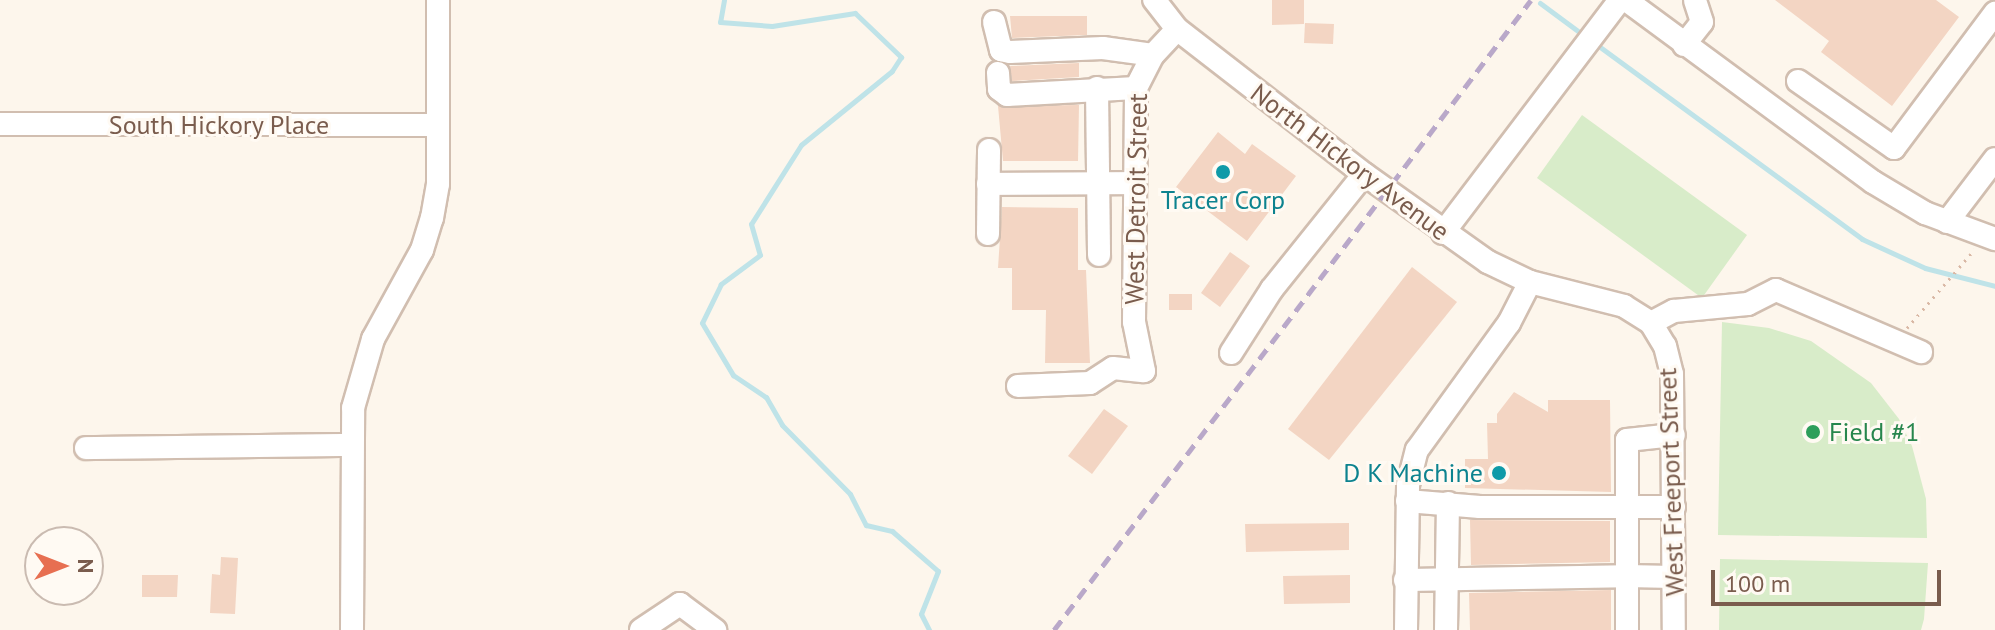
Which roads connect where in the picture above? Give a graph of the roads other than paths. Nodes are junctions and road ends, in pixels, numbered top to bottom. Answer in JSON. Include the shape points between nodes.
{"nodes":[{"id":1,"x":438,"y":0,"type":"edge"},
{"id":2,"x":1154,"y":0,"type":"edge"},
{"id":3,"x":1620,"y":0,"type":"edge"},
{"id":4,"x":1626,"y":0,"type":"edge"},
{"id":5,"x":1695,"y":0,"type":"edge"},
{"id":6,"x":1986,"y":0,"type":"edge"},
{"id":7,"x":1995,"y":10,"type":"edge"},
{"id":8,"x":994,"y":22,"type":"dead end"},
{"id":9,"x":1177,"y":29,"type":"junction"},
{"id":10,"x":1684,"y":45,"type":"junction"},
{"id":11,"x":1153,"y":55,"type":"junction"},
{"id":12,"x":998,"y":73,"type":"dead end"},
{"id":13,"x":1798,"y":81,"type":"dead end"},
{"id":14,"x":1097,"y":88,"type":"junction"},
{"id":15,"x":1136,"y":88,"type":"junction"},
{"id":16,"x":0,"y":124,"type":"edge"},
{"id":17,"x":437,"y":125,"type":"junction"},
{"id":18,"x":989,"y":150,"type":"dead end"},
{"id":19,"x":1995,"y":159,"type":"edge"},
{"id":20,"x":1364,"y":174,"type":"junction"},
{"id":21,"x":1135,"y":183,"type":"junction"},
{"id":22,"x":988,"y":184,"type":"junction"},
{"id":23,"x":1097,"y":184,"type":"junction"},
{"id":24,"x":1947,"y":222,"type":"junction"},
{"id":25,"x":1443,"y":233,"type":"junction"},
{"id":26,"x":988,"y":234,"type":"dead end"},
{"id":27,"x":1995,"y":239,"type":"edge"},
{"id":28,"x":1099,"y":255,"type":"dead end"},
{"id":29,"x":1530,"y":282,"type":"junction"},
{"id":30,"x":1651,"y":323,"type":"junction"},
{"id":31,"x":1921,"y":352,"type":"dead end"},
{"id":32,"x":1231,"y":353,"type":"dead end"},
{"id":33,"x":1018,"y":386,"type":"dead end"},
{"id":34,"x":1674,"y":435,"type":"junction"},
{"id":35,"x":350,"y":445,"type":"junction"},
{"id":36,"x":86,"y":448,"type":"dead end"},
{"id":37,"x":1407,"y":501,"type":"junction"},
{"id":38,"x":1448,"y":503,"type":"junction"},
{"id":39,"x":1627,"y":507,"type":"junction"},
{"id":40,"x":1674,"y":507,"type":"junction"},
{"id":41,"x":1446,"y":576,"type":"junction"},
{"id":42,"x":1627,"y":576,"type":"junction"},
{"id":43,"x":1673,"y":577,"type":"junction"},
{"id":44,"x":1405,"y":580,"type":"junction"},
{"id":45,"x":352,"y":630,"type":"edge"},
{"id":46,"x":641,"y":630,"type":"edge"},
{"id":47,"x":715,"y":630,"type":"edge"},
{"id":48,"x":1406,"y":630,"type":"edge"},
{"id":49,"x":1446,"y":630,"type":"edge"},
{"id":50,"x":1627,"y":630,"type":"edge"},
{"id":51,"x":1674,"y":630,"type":"edge"}],
"edges":[{"from":1,"to":17,"type":"street"},
{"from":2,"to":9,"type":"street"},
{"from":3,"to":25,"type":"street"},
{"from":4,"to":10,"type":"street"},
{"from":5,"to":10,"type":"street","via":[[1702,22]]},
{"from":6,"to":7,"type":"street"},
{"from":7,"to":13,"type":"street","via":[[1894,148]]},
{"from":8,"to":11,"type":"street","via":[[1001,50],[1010,52],[1129,49]]},
{"from":9,"to":11,"type":"street","name":"West Detroit Street"},
{"from":9,"to":20,"type":"street","name":"North Hickory Avenue"},
{"from":10,"to":24,"type":"street","via":[[1873,182]]},
{"from":11,"to":15,"type":"street","name":"West Detroit Street"},
{"from":12,"to":14,"type":"street","via":[[999,89],[1007,95],[1079,94]]},
{"from":14,"to":15,"type":"street"},
{"from":14,"to":23,"type":"street"},
{"from":15,"to":21,"type":"street","name":"West Detroit Street"},
{"from":16,"to":17,"type":"street","name":"South Hickory Place"},
{"from":17,"to":35,"type":"street","via":[[438,184],[432,218],[422,250],[359,374]]},
{"from":18,"to":22,"type":"street"},
{"from":19,"to":24,"type":"street"},
{"from":20,"to":25,"type":"street","name":"North Hickory Avenue"},
{"from":20,"to":32,"type":"street","via":[[1272,289]]},
{"from":21,"to":23,"type":"street"},
{"from":21,"to":33,"type":"street","name":"West Detroit Street","via":[[1134,322],[1144,371],[1113,368],[1090,383]]},
{"from":22,"to":23,"type":"street"},
{"from":22,"to":26,"type":"street"},
{"from":23,"to":28,"type":"street"},
{"from":24,"to":27,"type":"street"},
{"from":25,"to":29,"type":"street","name":"North Hickory Avenue"},
{"from":29,"to":30,"type":"street","via":[[1624,306]]},
{"from":29,"to":37,"type":"street","via":[[1509,323],[1417,450]]},
{"from":30,"to":31,"type":"street","via":[[1674,311],[1748,304],[1776,290]]},
{"from":30,"to":34,"type":"street","name":"West Freeport Street","via":[[1665,346],[1672,374]]},
{"from":34,"to":39,"type":"street","via":[[1627,440]]},
{"from":34,"to":40,"type":"street","name":"West Freeport Street"},
{"from":35,"to":36,"type":"street"},
{"from":35,"to":45,"type":"street"},
{"from":37,"to":38,"type":"street"},
{"from":37,"to":44,"type":"street"},
{"from":38,"to":39,"type":"street"},
{"from":38,"to":41,"type":"street"},
{"from":39,"to":40,"type":"street"},
{"from":39,"to":42,"type":"street"},
{"from":40,"to":43,"type":"street","name":"West Freeport Street"},
{"from":41,"to":42,"type":"street"},
{"from":41,"to":44,"type":"street"},
{"from":41,"to":49,"type":"street"},
{"from":42,"to":43,"type":"street"},
{"from":42,"to":50,"type":"street"},
{"from":43,"to":51,"type":"street","name":"West Freeport Street"},
{"from":44,"to":48,"type":"street"},
{"from":46,"to":47,"type":"street","via":[[680,604]]}]}
